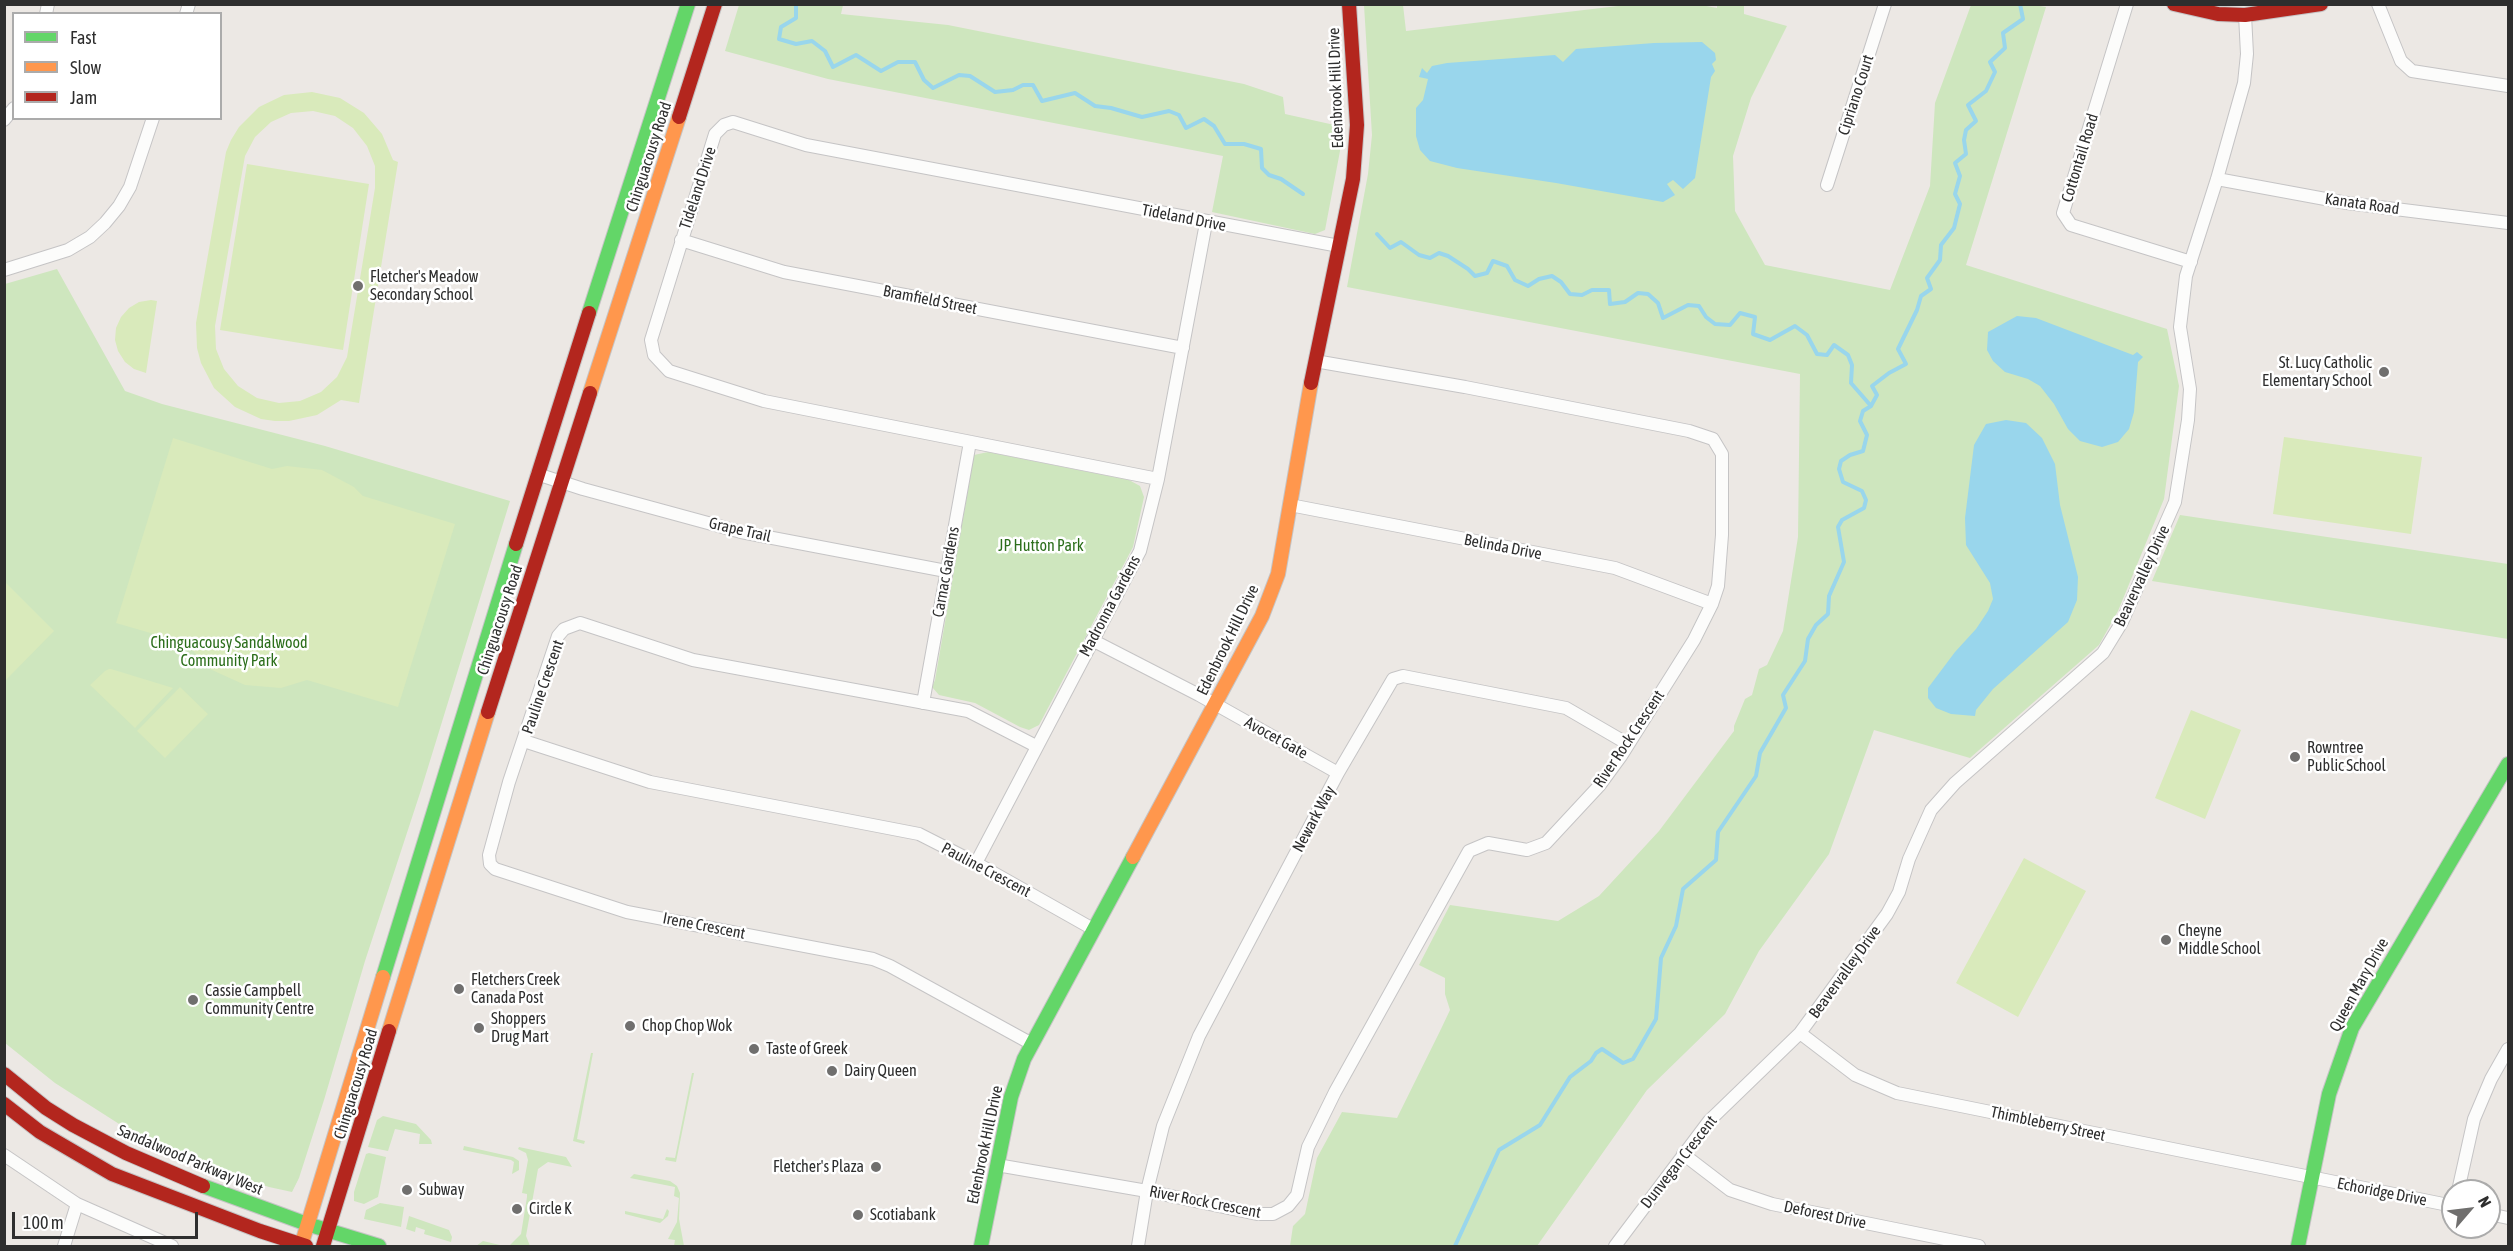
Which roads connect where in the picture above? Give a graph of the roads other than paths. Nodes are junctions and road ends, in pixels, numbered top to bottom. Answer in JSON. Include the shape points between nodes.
{"nodes":[{"id":1,"x":688,"y":4,"type":"edge"},
{"id":2,"x":715,"y":4,"type":"edge"},
{"id":3,"x":1349,"y":4,"type":"edge"},
{"id":4,"x":1885,"y":4,"type":"edge"},
{"id":5,"x":2127,"y":4,"type":"edge"},
{"id":6,"x":2174,"y":4,"type":"edge"},
{"id":7,"x":2321,"y":4,"type":"edge"},
{"id":8,"x":2378,"y":4,"type":"edge"},
{"id":9,"x":2245,"y":15,"type":"junction"},
{"id":10,"x":2508,"y":86,"type":"edge"},
{"id":11,"x":152,"y":120,"type":"edge"},
{"id":12,"x":2217,"y":179,"type":"junction"},
{"id":13,"x":1827,"y":185,"type":"dead end"},
{"id":14,"x":1206,"y":223,"type":"junction"},
{"id":15,"x":2508,"y":223,"type":"edge"},
{"id":16,"x":681,"y":240,"type":"junction"},
{"id":17,"x":1339,"y":246,"type":"junction"},
{"id":18,"x":2191,"y":262,"type":"junction"},
{"id":19,"x":4,"y":270,"type":"edge"},
{"id":20,"x":1183,"y":348,"type":"junction"},
{"id":21,"x":1316,"y":361,"type":"junction"},
{"id":22,"x":970,"y":442,"type":"junction"},
{"id":23,"x":537,"y":474,"type":"junction"},
{"id":24,"x":1158,"y":479,"type":"junction"},
{"id":25,"x":561,"y":482,"type":"junction"},
{"id":26,"x":1290,"y":505,"type":"junction"},
{"id":27,"x":946,"y":571,"type":"junction"},
{"id":28,"x":1712,"y":604,"type":"junction"},
{"id":29,"x":1092,"y":640,"type":"junction"},
{"id":30,"x":923,"y":703,"type":"junction"},
{"id":31,"x":1215,"y":704,"type":"junction"},
{"id":32,"x":524,"y":741,"type":"junction"},
{"id":33,"x":1628,"y":744,"type":"junction"},
{"id":34,"x":1036,"y":746,"type":"junction"},
{"id":35,"x":2508,"y":764,"type":"edge"},
{"id":36,"x":1338,"y":773,"type":"junction"},
{"id":37,"x":976,"y":863,"type":"junction"},
{"id":38,"x":1093,"y":929,"type":"junction"},
{"id":39,"x":1800,"y":1033,"type":"junction"},
{"id":40,"x":1032,"y":1044,"type":"junction"},
{"id":41,"x":2508,"y":1049,"type":"edge"},
{"id":42,"x":4,"y":1074,"type":"edge"},
{"id":43,"x":4,"y":1104,"type":"edge"},
{"id":44,"x":1683,"y":1154,"type":"junction"},
{"id":45,"x":4,"y":1155,"type":"edge"},
{"id":46,"x":997,"y":1165,"type":"junction"},
{"id":47,"x":2311,"y":1178,"type":"junction"},
{"id":48,"x":2461,"y":1179,"type":"edge"},
{"id":49,"x":1147,"y":1191,"type":"junction"},
{"id":50,"x":77,"y":1204,"type":"junction"},
{"id":51,"x":2441,"y":1204,"type":"edge"},
{"id":52,"x":307,"y":1224,"type":"junction"},
{"id":53,"x":328,"y":1231,"type":"junction"},
{"id":54,"x":64,"y":1246,"type":"edge"},
{"id":55,"x":172,"y":1246,"type":"edge"},
{"id":56,"x":303,"y":1246,"type":"edge"},
{"id":57,"x":324,"y":1246,"type":"edge"},
{"id":58,"x":379,"y":1246,"type":"edge"},
{"id":59,"x":981,"y":1246,"type":"edge"},
{"id":60,"x":1138,"y":1246,"type":"edge"},
{"id":61,"x":1615,"y":1246,"type":"edge"},
{"id":62,"x":1979,"y":1246,"type":"edge"},
{"id":63,"x":2298,"y":1246,"type":"edge"}],
"edges":[{"from":1,"to":23,"type":"main road","name":"Chinguacousy Road"},
{"from":2,"to":25,"type":"main road","name":"Chinguacousy Road"},
{"from":3,"to":17,"type":"main road","name":"Edenbrook Hill Drive","via":[[1357,125],[1353,179]]},
{"from":4,"to":13,"type":"street","name":"Cipriano Court"},
{"from":5,"to":18,"type":"street","name":"Cottontail Road","via":[[2063,213],[2071,225]]},
{"from":6,"to":9,"type":"main road","via":[[2218,14]]},
{"from":7,"to":9,"type":"main road"},
{"from":8,"to":10,"type":"street","via":[[2401,61],[2412,71]]},
{"from":9,"to":12,"type":"street","name":"Beavervalley Drive","via":[[2244,83]]},
{"from":11,"to":19,"type":"street","via":[[130,187],[105,223],[68,250]]},
{"from":12,"to":15,"type":"street","name":"Kanata Road","via":[[2347,203]]},
{"from":12,"to":18,"type":"street","name":"Beavervalley Drive"},
{"from":14,"to":16,"type":"street","name":"Tideland Drive","via":[[806,145],[734,122],[715,134]]},
{"from":14,"to":17,"type":"street","name":"Tideland Drive"},
{"from":14,"to":20,"type":"street","name":"Madronna Gardens"},
{"from":16,"to":20,"type":"street","name":"Bramfield Street","via":[[783,272]]},
{"from":16,"to":22,"type":"street","name":"Tideland Drive","via":[[651,340],[654,355],[669,371],[764,401]]},
{"from":17,"to":21,"type":"main road","name":"Edenbrook Hill Drive"},
{"from":18,"to":39,"type":"street","name":"Beavervalley Drive","via":[[2180,327],[2190,389],[2188,420],[2175,502],[2122,622],[2103,653],[1954,783],[1932,810],[1887,914]]},
{"from":20,"to":24,"type":"street","name":"Madronna Gardens"},
{"from":21,"to":26,"type":"main road","name":"Edenbrook Hill Drive"},
{"from":21,"to":28,"type":"street","name":"River Rock Crescent","via":[[1665,426],[1713,439],[1722,454],[1722,535],[1718,586]]},
{"from":22,"to":24,"type":"street","name":"Tideland Drive"},
{"from":22,"to":27,"type":"street","name":"Carnac Gardens"},
{"from":23,"to":25,"type":"street","name":"Grape Trail"},
{"from":23,"to":52,"type":"main road","name":"Chinguacousy Road"},
{"from":24,"to":29,"type":"street","name":"Madronna Gardens","via":[[1140,552]]},
{"from":25,"to":27,"type":"street","name":"Grape Trail","via":[[741,532]]},
{"from":25,"to":53,"type":"main road","name":"Chinguacousy Road"},
{"from":26,"to":28,"type":"street","name":"Belinda Drive","via":[[1615,568]]},
{"from":26,"to":31,"type":"main road","name":"Edenbrook Hill Drive","via":[[1278,574],[1262,616]]},
{"from":27,"to":30,"type":"street","name":"Carnac Gardens"},
{"from":28,"to":33,"type":"street","name":"River Rock Crescent","via":[[1694,640]]},
{"from":29,"to":31,"type":"street","name":"Avocet Gate"},
{"from":29,"to":34,"type":"street","name":"Madronna Gardens"},
{"from":30,"to":32,"type":"street","name":"Pauline Crescent","via":[[693,660],[580,623],[564,628],[558,636]]},
{"from":30,"to":34,"type":"street","name":"Pauline Crescent","via":[[968,711]]},
{"from":31,"to":36,"type":"street","name":"Avocet Gate"},
{"from":31,"to":38,"type":"main road","name":"Edenbrook Hill Drive"},
{"from":32,"to":37,"type":"street","name":"Pauline Crescent","via":[[650,782],[919,834]]},
{"from":32,"to":40,"type":"street","name":"Irene Crescent","via":[[489,855],[495,869],[627,912],[873,959]]},
{"from":33,"to":36,"type":"street","name":"Newark Way","via":[[1566,708],[1403,676],[1388,684]]},
{"from":33,"to":49,"type":"street","name":"River Rock Crescent","via":[[1599,786],[1546,843],[1527,850],[1488,843],[1469,851],[1335,1092],[1308,1147],[1297,1195],[1288,1206],[1273,1214],[1257,1214]]},
{"from":34,"to":37,"type":"street","name":"Madronna Gardens"},
{"from":35,"to":47,"type":"main road","name":"Queen Mary Drive","via":[[2352,1028],[2329,1094]]},
{"from":36,"to":49,"type":"street","name":"Newark Way","via":[[1199,1036],[1163,1126]]},
{"from":37,"to":38,"type":"street","name":"Pauline Crescent"},
{"from":38,"to":40,"type":"main road","name":"Edenbrook Hill Drive"},
{"from":39,"to":44,"type":"street","name":"Dunvegan Crescent","via":[[1709,1121]]},
{"from":39,"to":47,"type":"street","name":"Thimbleberry Street","via":[[1855,1075],[1897,1093]]},
{"from":40,"to":46,"type":"main road","name":"Edenbrook Hill Drive","via":[[1011,1097]]},
{"from":41,"to":48,"type":"street","via":[[2474,1119]]},
{"from":42,"to":52,"type":"main road","name":"Sandalwood Parkway West","via":[[46,1108],[126,1153]]},
{"from":43,"to":56,"type":"main road","via":[[40,1132],[112,1174]]},
{"from":44,"to":61,"type":"street","name":"Dunvegan Crescent"},
{"from":44,"to":62,"type":"street","name":"Deforest Drive","via":[[1730,1191],[1772,1204]]},
{"from":45,"to":50,"type":"street"},
{"from":46,"to":49,"type":"street","name":"River Rock Crescent"},
{"from":46,"to":59,"type":"main road","name":"Edenbrook Hill Drive"},
{"from":47,"to":51,"type":"street","name":"Echoridge Drive"},
{"from":47,"to":63,"type":"main road","name":"Queen Mary Drive"},
{"from":49,"to":60,"type":"street","name":"Newark Way"},
{"from":50,"to":54,"type":"street"},
{"from":50,"to":55,"type":"street"},
{"from":52,"to":53,"type":"main road","name":"Sandalwood Parkway West"},
{"from":52,"to":56,"type":"main road","name":"Chinguacousy Road"},
{"from":53,"to":57,"type":"main road","name":"Chinguacousy Road"},
{"from":53,"to":58,"type":"main road","name":"Sandalwood Parkway West"}]}
